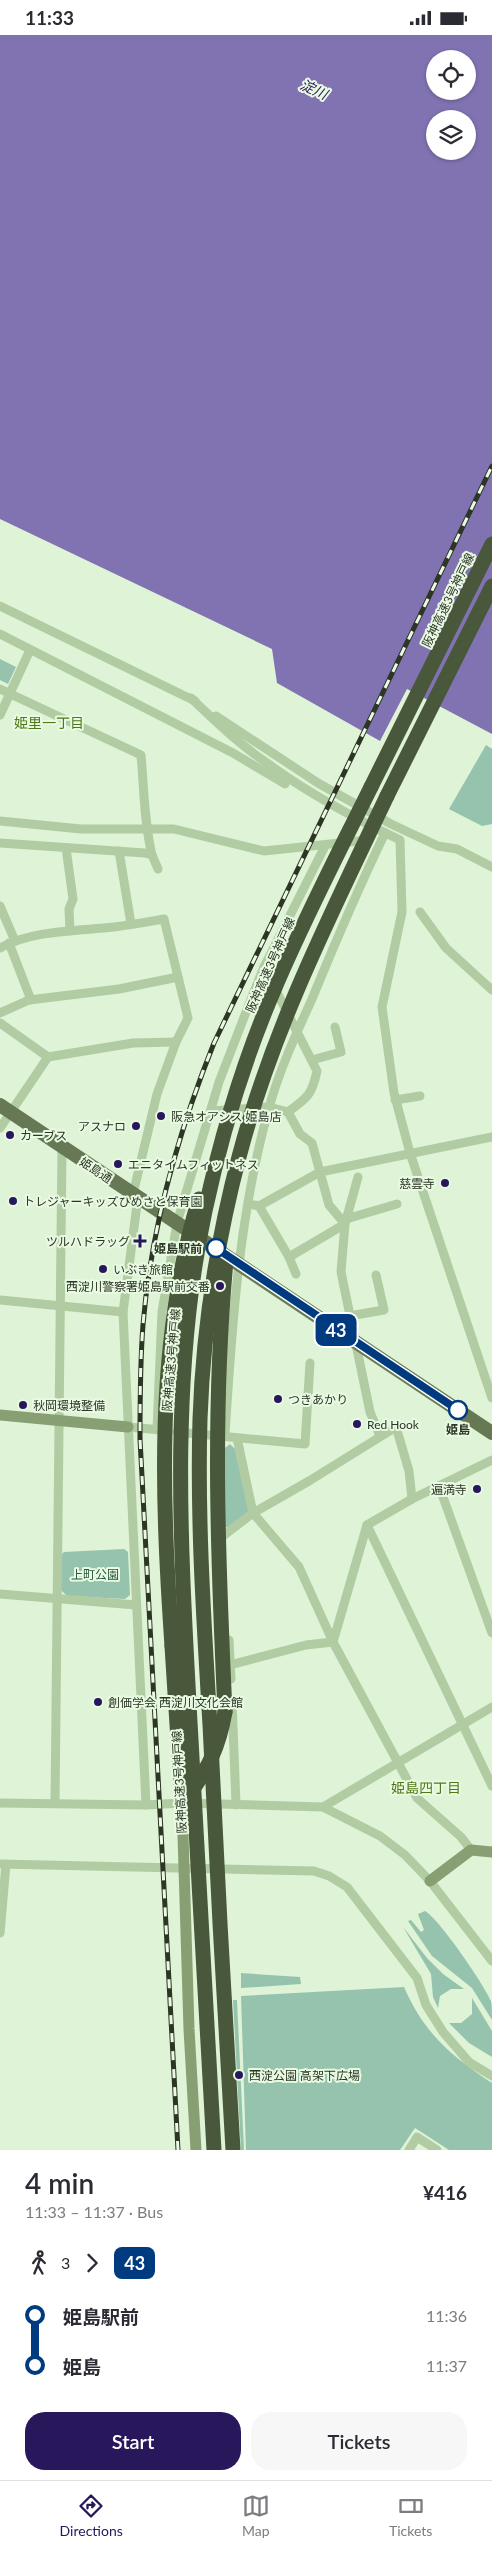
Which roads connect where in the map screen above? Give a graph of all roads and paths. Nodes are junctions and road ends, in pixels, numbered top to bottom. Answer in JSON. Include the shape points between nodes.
{"nodes":[{"id":1,"x":492,"y":544,"type":"edge"},
{"id":2,"x":492,"y":586,"type":"edge"},
{"id":3,"x":0,"y":605,"type":"edge"},
{"id":4,"x":0,"y":634,"type":"edge"},
{"id":5,"x":30,"y":650,"type":"junction"},
{"id":6,"x":0,"y":689,"type":"edge"},
{"id":7,"x":9,"y":694,"type":"junction"},
{"id":8,"x":191,"y":698,"type":"junction"},
{"id":9,"x":0,"y":715,"type":"edge"},
{"id":10,"x":285,"y":785,"type":"dead end"},
{"id":11,"x":0,"y":821,"type":"edge"},
{"id":12,"x":145,"y":827,"type":"junction"},
{"id":13,"x":385,"y":833,"type":"junction"},
{"id":14,"x":0,"y":843,"type":"edge"},
{"id":15,"x":325,"y":845,"type":"junction"},
{"id":16,"x":66,"y":848,"type":"junction"},
{"id":17,"x":119,"y":851,"type":"junction"},
{"id":18,"x":152,"y":855,"type":"junction"},
{"id":19,"x":492,"y":867,"type":"edge"},
{"id":20,"x":158,"y":869,"type":"dead end"},
{"id":21,"x":0,"y":906,"type":"edge"},
{"id":22,"x":420,"y":912,"type":"dead end"},
{"id":23,"x":131,"y":924,"type":"junction"},
{"id":24,"x":70,"y":931,"type":"junction"},
{"id":25,"x":12,"y":942,"type":"junction"},
{"id":26,"x":0,"y":947,"type":"edge"},
{"id":27,"x":264,"y":967,"type":"junction"},
{"id":28,"x":178,"y":977,"type":"junction"},
{"id":29,"x":492,"y":990,"type":"edge"},
{"id":30,"x":273,"y":992,"type":"junction"},
{"id":31,"x":31,"y":1000,"type":"junction"},
{"id":32,"x":0,"y":1013,"type":"edge"},
{"id":33,"x":0,"y":1023,"type":"edge"},
{"id":34,"x":335,"y":1027,"type":"dead end"},
{"id":35,"x":298,"y":1030,"type":"junction"},
{"id":36,"x":176,"y":1042,"type":"junction"},
{"id":37,"x":48,"y":1057,"type":"junction"},
{"id":38,"x":312,"y":1060,"type":"junction"},
{"id":39,"x":420,"y":1096,"type":"dead end"},
{"id":40,"x":396,"y":1100,"type":"junction"},
{"id":41,"x":269,"y":1107,"type":"junction"},
{"id":42,"x":5,"y":1109,"type":"edge"},
{"id":43,"x":210,"y":1111,"type":"junction"},
{"id":44,"x":288,"y":1111,"type":"junction"},
{"id":45,"x":0,"y":1128,"type":"edge"},
{"id":46,"x":492,"y":1137,"type":"edge"},
{"id":47,"x":62,"y":1147,"type":"junction"},
{"id":48,"x":410,"y":1153,"type":"junction"},
{"id":49,"x":238,"y":1158,"type":"junction"},
{"id":50,"x":320,"y":1172,"type":"junction"},
{"id":51,"x":358,"y":1177,"type":"dead end"},
{"id":52,"x":136,"y":1196,"type":"junction"},
{"id":53,"x":247,"y":1203,"type":"junction"},
{"id":54,"x":397,"y":1204,"type":"dead end"},
{"id":55,"x":259,"y":1207,"type":"junction"},
{"id":56,"x":345,"y":1222,"type":"junction"},
{"id":57,"x":177,"y":1223,"type":"junction"},
{"id":58,"x":289,"y":1257,"type":"junction"},
{"id":59,"x":240,"y":1264,"type":"junction"},
{"id":60,"x":296,"y":1274,"type":"dead end"},
{"id":61,"x":376,"y":1275,"type":"dead end"},
{"id":62,"x":0,"y":1300,"type":"edge"},
{"id":63,"x":60,"y":1306,"type":"junction"},
{"id":64,"x":123,"y":1312,"type":"junction"},
{"id":65,"x":349,"y":1316,"type":"junction"},
{"id":66,"x":354,"y":1342,"type":"junction"},
{"id":67,"x":310,"y":1363,"type":"dead end"},
{"id":68,"x":492,"y":1398,"type":"edge"},
{"id":69,"x":0,"y":1415,"type":"edge"},
{"id":70,"x":58,"y":1420,"type":"junction"},
{"id":71,"x":128,"y":1427,"type":"junction"},
{"id":72,"x":157,"y":1430,"type":"junction"},
{"id":73,"x":492,"y":1433,"type":"edge"},
{"id":74,"x":380,"y":1435,"type":"junction"},
{"id":75,"x":224,"y":1437,"type":"junction"},
{"id":76,"x":237,"y":1438,"type":"junction"},
{"id":77,"x":492,"y":1460,"type":"edge"},
{"id":78,"x":439,"y":1486,"type":"junction"},
{"id":79,"x":412,"y":1499,"type":"junction"},
{"id":80,"x":253,"y":1513,"type":"junction"},
{"id":81,"x":367,"y":1525,"type":"junction"},
{"id":82,"x":223,"y":1535,"type":"junction"},
{"id":83,"x":0,"y":1593,"type":"edge"},
{"id":84,"x":56,"y":1599,"type":"junction"},
{"id":85,"x":136,"y":1605,"type":"junction"},
{"id":86,"x":492,"y":1633,"type":"edge"},
{"id":87,"x":333,"y":1642,"type":"junction"},
{"id":88,"x":230,"y":1665,"type":"junction"},
{"id":89,"x":492,"y":1707,"type":"edge"},
{"id":90,"x":463,"y":1723,"type":"junction"},
{"id":91,"x":399,"y":1762,"type":"junction"},
{"id":92,"x":492,"y":1786,"type":"edge"},
{"id":93,"x":0,"y":1803,"type":"edge"},
{"id":94,"x":55,"y":1803,"type":"junction"},
{"id":95,"x":146,"y":1805,"type":"junction"},
{"id":96,"x":236,"y":1805,"type":"junction"},
{"id":97,"x":183,"y":1807,"type":"junction"},
{"id":98,"x":323,"y":1807,"type":"junction"},
{"id":99,"x":471,"y":1850,"type":"junction"},
{"id":100,"x":492,"y":1852,"type":"edge"},
{"id":101,"x":3,"y":1864,"type":"edge"},
{"id":102,"x":184,"y":1865,"type":"junction"},
{"id":103,"x":430,"y":1881,"type":"junction"},
{"id":104,"x":0,"y":1933,"type":"edge"},
{"id":105,"x":492,"y":1961,"type":"edge"},
{"id":106,"x":492,"y":2076,"type":"edge"},
{"id":107,"x":196,"y":2150,"type":"edge"},
{"id":108,"x":214,"y":2150,"type":"edge"},
{"id":109,"x":233,"y":2150,"type":"edge"},
{"id":110,"x":409,"y":2150,"type":"edge"},
{"id":111,"x":437,"y":2150,"type":"edge"}],
"edges":[{"from":1,"to":30,"type":"highway","name":"阪神高速3号神戸線","bridge":true},
{"from":2,"to":49,"type":"highway","bridge":true,"via":[[311,954],[270,1054]]},
{"from":3,"to":8,"type":"street"},
{"from":4,"to":5,"type":"street"},
{"from":5,"to":7,"type":"street"},
{"from":5,"to":10,"type":"street","via":[[233,753]]},
{"from":6,"to":7,"type":"street"},
{"from":7,"to":9,"type":"street"},
{"from":7,"to":12,"type":"street","via":[[141,755]]},
{"from":8,"to":13,"type":"street","via":[[266,763]]},
{"from":8,"to":19,"type":"street","via":[[318,783],[438,846],[458,849]]},
{"from":11,"to":12,"type":"street","via":[[80,829]]},
{"from":12,"to":15,"type":"street","via":[[174,829],[264,851]]},
{"from":12,"to":18,"type":"street"},
{"from":13,"to":15,"type":"street","via":[[362,842]]},
{"from":13,"to":35,"type":"street"},
{"from":13,"to":40,"type":"street","via":[[400,840],[402,913],[382,1007]]},
{"from":14,"to":16,"type":"street"},
{"from":15,"to":27,"type":"street"},
{"from":16,"to":17,"type":"street"},
{"from":16,"to":24,"type":"street","via":[[73,899],[69,909]]},
{"from":17,"to":18,"type":"street"},
{"from":17,"to":23,"type":"street"},
{"from":18,"to":20,"type":"street"},
{"from":21,"to":25,"type":"street"},
{"from":22,"to":29,"type":"street","via":[[446,948]]},
{"from":23,"to":24,"type":"street"},
{"from":23,"to":28,"type":"street","via":[[164,919]]},
{"from":24,"to":25,"type":"street"},
{"from":25,"to":26,"type":"street"},
{"from":25,"to":31,"type":"street"},
{"from":27,"to":35,"type":"street"},
{"from":27,"to":43,"type":"street"},
{"from":28,"to":31,"type":"street","via":[[119,989]]},
{"from":28,"to":36,"type":"street","via":[[188,1018]]},
{"from":30,"to":97,"type":"highway","bridge":true,"via":[[248,1044],[181,1260],[168,1377],[165,1537]]},
{"from":30,"to":108,"type":"highway","name":"阪神高速3号神戸線","bridge":true,"via":[[235,1098],[205,1212],[191,1300],[181,1413],[183,1587]]},
{"from":31,"to":32,"type":"street"},
{"from":33,"to":37,"type":"street"},
{"from":34,"to":38,"type":"street","via":[[341,1052]]},
{"from":35,"to":38,"type":"street"},
{"from":35,"to":41,"type":"street"},
{"from":36,"to":37,"type":"street","via":[[132,1043]]},
{"from":36,"to":52,"type":"street","via":[[157,1094]]},
{"from":37,"to":42,"type":"street"},
{"from":38,"to":44,"type":"street","via":[[317,1071],[314,1089]]},
{"from":39,"to":40,"type":"street"},
{"from":40,"to":48,"type":"street"},
{"from":41,"to":43,"type":"street"},
{"from":41,"to":44,"type":"street"},
{"from":41,"to":53,"type":"street"},
{"from":42,"to":45,"type":"street"},
{"from":42,"to":47,"type":"main road","name":"姫島通"},
{"from":43,"to":57,"type":"street"},
{"from":44,"to":50,"type":"street","via":[[300,1134],[312,1143]]},
{"from":46,"to":48,"type":"street"},
{"from":47,"to":52,"type":"main road","name":"姫島通"},
{"from":47,"to":63,"type":"street"},
{"from":48,"to":50,"type":"street"},
{"from":48,"to":68,"type":"street"},
{"from":49,"to":97,"type":"highway","bridge":true,"via":[[223,1296],[216,1448],[224,1712],[220,1739],[205,1773]]},
{"from":49,"to":109,"type":"highway","bridge":true,"via":[[212,1290],[200,1414],[199,1473]]},
{"from":50,"to":55,"type":"street"},
{"from":50,"to":56,"type":"street","via":[[329,1205]]},
{"from":51,"to":56,"type":"street"},
{"from":52,"to":57,"type":"main road","name":"姫島通"},
{"from":52,"to":64,"type":"street"},
{"from":53,"to":55,"type":"street"},
{"from":53,"to":59,"type":"street"},
{"from":54,"to":56,"type":"street"},
{"from":55,"to":58,"type":"street"},
{"from":56,"to":58,"type":"street"},
{"from":56,"to":65,"type":"street","via":[[341,1272]]},
{"from":57,"to":59,"type":"main road","name":"姫島通"},
{"from":57,"to":72,"type":"street","via":[[162,1311]]},
{"from":58,"to":60,"type":"street"},
{"from":59,"to":66,"type":"main road","name":"姫島通"},
{"from":59,"to":75,"type":"street"},
{"from":61,"to":65,"type":"street","via":[[384,1310]]},
{"from":62,"to":63,"type":"street"},
{"from":63,"to":64,"type":"street"},
{"from":63,"to":70,"type":"street"},
{"from":64,"to":71,"type":"street"},
{"from":65,"to":66,"type":"street"},
{"from":66,"to":73,"type":"main road","name":"姫島通"},
{"from":66,"to":74,"type":"street","via":[[370,1412]]},
{"from":67,"to":76,"type":"street","via":[[305,1444]]},
{"from":69,"to":70,"type":"street"},
{"from":70,"to":71,"type":"street"},
{"from":70,"to":84,"type":"street"},
{"from":71,"to":72,"type":"street"},
{"from":71,"to":85,"type":"street"},
{"from":72,"to":75,"type":"street"},
{"from":74,"to":79,"type":"street","via":[[396,1427],[409,1471]]},
{"from":74,"to":80,"type":"street"},
{"from":75,"to":76,"type":"street"},
{"from":75,"to":82,"type":"street","via":[[220,1445]]},
{"from":76,"to":80,"type":"street"},
{"from":77,"to":78,"type":"street"},
{"from":78,"to":79,"type":"street"},
{"from":78,"to":86,"type":"street"},
{"from":79,"to":81,"type":"street"},
{"from":80,"to":82,"type":"street"},
{"from":80,"to":87,"type":"street","via":[[299,1567]]},
{"from":81,"to":87,"type":"street"},
{"from":81,"to":90,"type":"street"},
{"from":82,"to":88,"type":"street"},
{"from":83,"to":84,"type":"street"},
{"from":84,"to":85,"type":"street"},
{"from":84,"to":94,"type":"street"},
{"from":85,"to":95,"type":"street"},
{"from":87,"to":88,"type":"street","via":[[306,1645]]},
{"from":87,"to":91,"type":"street"},
{"from":88,"to":96,"type":"street"},
{"from":89,"to":90,"type":"street"},
{"from":90,"to":91,"type":"street"},
{"from":90,"to":92,"type":"street"},
{"from":91,"to":98,"type":"street"},
{"from":91,"to":99,"type":"street","via":[[417,1798]]},
{"from":93,"to":94,"type":"street"},
{"from":94,"to":95,"type":"street"},
{"from":95,"to":97,"type":"street"},
{"from":96,"to":97,"type":"street"},
{"from":96,"to":98,"type":"street"},
{"from":97,"to":102,"type":"street"},
{"from":98,"to":103,"type":"street","via":[[380,1836],[405,1855]]},
{"from":99,"to":100,"type":"street"},
{"from":99,"to":103,"type":"street"},
{"from":101,"to":102,"type":"street"},
{"from":101,"to":104,"type":"street"},
{"from":102,"to":106,"type":"street","via":[[314,1871],[347,1887],[417,1978],[426,2005],[442,2032],[469,2062]]},
{"from":102,"to":107,"type":"street"},
{"from":103,"to":105,"type":"street"},
{"from":110,"to":111,"type":"street","via":[[417,2137]]}]}
